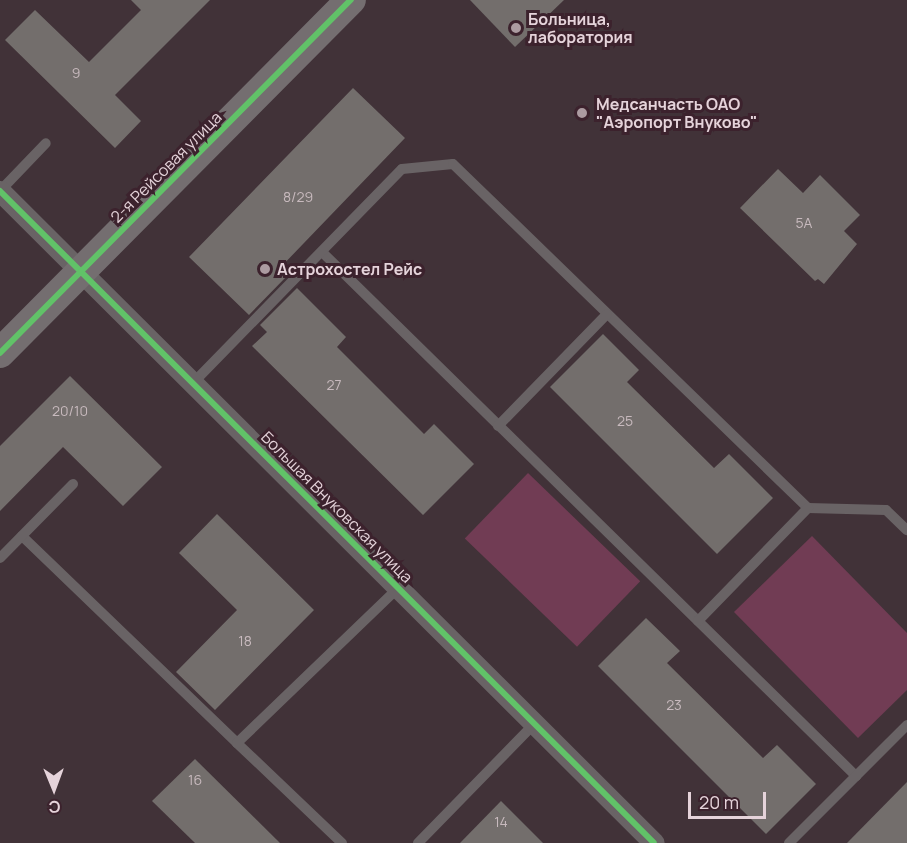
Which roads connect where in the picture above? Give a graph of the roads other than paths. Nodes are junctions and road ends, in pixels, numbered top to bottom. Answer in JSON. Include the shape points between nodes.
{"nodes":[{"id":1,"x":351,"y":0,"type":"edge"},
{"id":2,"x":46,"y":143,"type":"dead end"},
{"id":3,"x":0,"y":191,"type":"edge"},
{"id":4,"x":323,"y":253,"type":"junction"},
{"id":5,"x":81,"y":272,"type":"junction"},
{"id":6,"x":607,"y":314,"type":"junction"},
{"id":7,"x":0,"y":353,"type":"edge"},
{"id":8,"x":193,"y":383,"type":"junction"},
{"id":9,"x":498,"y":426,"type":"junction"},
{"id":10,"x":73,"y":483,"type":"dead end"},
{"id":11,"x":808,"y":507,"type":"junction"},
{"id":12,"x":907,"y":530,"type":"edge"},
{"id":13,"x":21,"y":536,"type":"junction"},
{"id":14,"x":0,"y":558,"type":"edge"},
{"id":15,"x":399,"y":587,"type":"junction"},
{"id":16,"x":698,"y":621,"type":"junction"},
{"id":17,"x":535,"y":723,"type":"junction"},
{"id":18,"x":907,"y":725,"type":"edge"},
{"id":19,"x":237,"y":743,"type":"junction"},
{"id":20,"x":856,"y":776,"type":"junction"},
{"id":21,"x":342,"y":843,"type":"edge"},
{"id":22,"x":418,"y":843,"type":"edge"},
{"id":23,"x":654,"y":843,"type":"edge"},
{"id":24,"x":789,"y":843,"type":"edge"}],
"edges":[{"from":1,"to":5,"type":"street","name":"2-я Рейсовая улица"},
{"from":2,"to":3,"type":"lane"},
{"from":3,"to":5,"type":"street","name":"Большая Внуковская улица"},
{"from":4,"to":6,"type":"lane","via":[[402,169],[453,164]]},
{"from":4,"to":8,"type":"lane"},
{"from":4,"to":9,"type":"lane"},
{"from":5,"to":7,"type":"street","name":"2-я Рейсовая улица"},
{"from":5,"to":8,"type":"street","name":"Большая Внуковская улица"},
{"from":6,"to":9,"type":"lane"},
{"from":6,"to":11,"type":"lane"},
{"from":8,"to":15,"type":"street","name":"Большая Внуковская улица"},
{"from":9,"to":16,"type":"lane"},
{"from":10,"to":13,"type":"lane"},
{"from":11,"to":12,"type":"lane","via":[[886,510]]},
{"from":11,"to":16,"type":"lane"},
{"from":13,"to":14,"type":"lane"},
{"from":13,"to":19,"type":"lane"},
{"from":15,"to":17,"type":"street","name":"Большая Внуковская улица"},
{"from":15,"to":19,"type":"lane"},
{"from":16,"to":20,"type":"lane"},
{"from":17,"to":22,"type":"lane"},
{"from":17,"to":23,"type":"street","name":"Большая Внуковская улица"},
{"from":18,"to":20,"type":"lane"},
{"from":19,"to":21,"type":"lane"},
{"from":20,"to":24,"type":"lane"}]}
